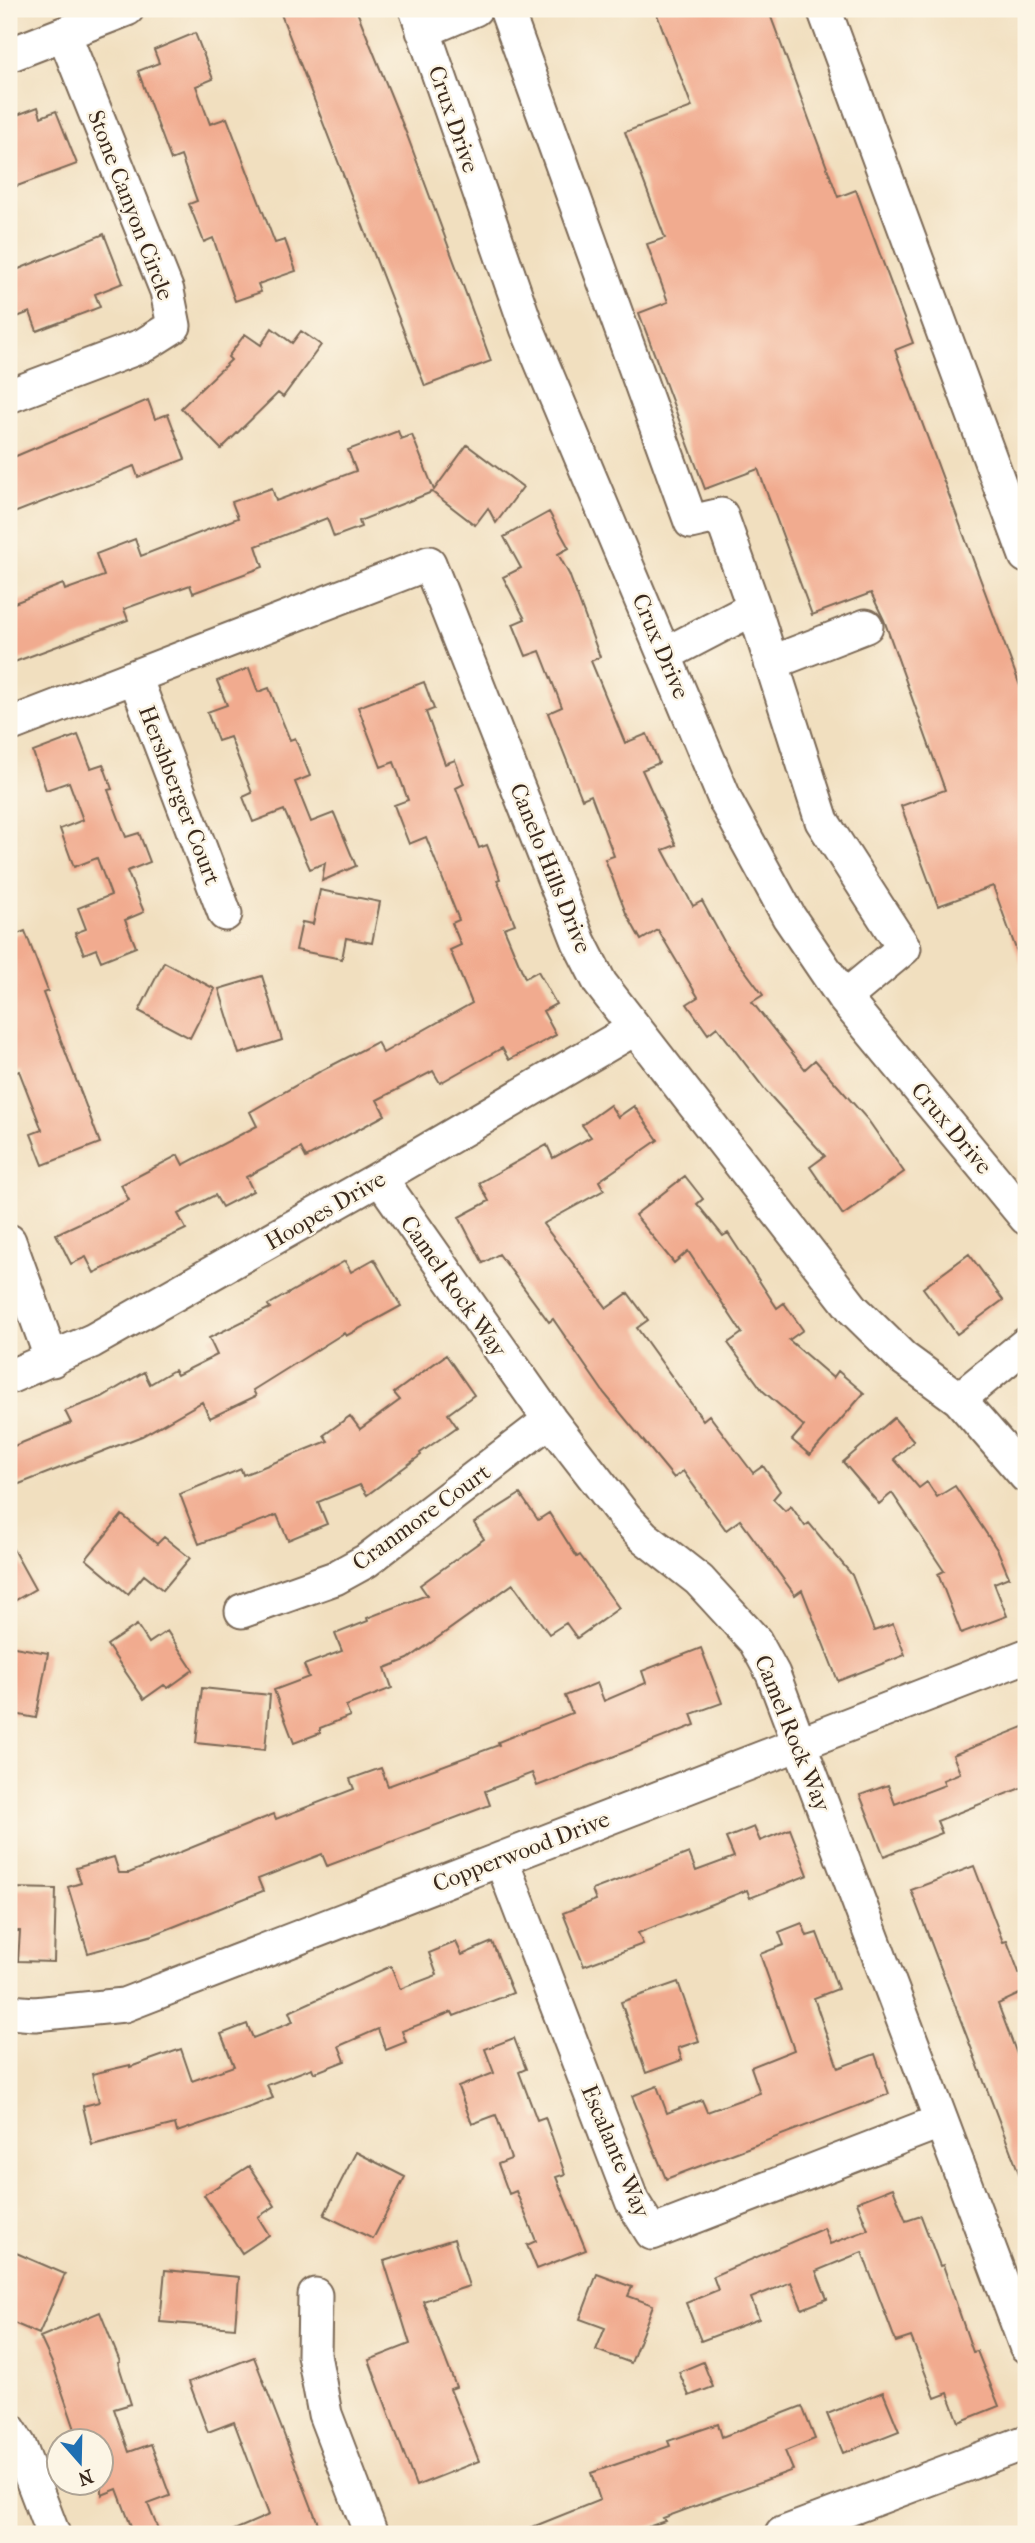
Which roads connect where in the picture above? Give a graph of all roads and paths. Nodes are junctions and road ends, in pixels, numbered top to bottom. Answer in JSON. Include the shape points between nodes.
{"nodes":[{"id":1,"x":127,"y":9,"type":"edge"},
{"id":2,"x":475,"y":9,"type":"edge"},
{"id":3,"x":506,"y":9,"type":"edge"},
{"id":4,"x":824,"y":9,"type":"edge"},
{"id":5,"x":419,"y":20,"type":"edge"},
{"id":6,"x":64,"y":34,"type":"junction"},
{"id":7,"x":9,"y":55,"type":"edge"},
{"id":8,"x":9,"y":396,"type":"edge"},
{"id":9,"x":1026,"y":556,"type":"edge"},
{"id":10,"x":754,"y":608,"type":"junction"},
{"id":11,"x":866,"y":626,"type":"dead end"},
{"id":12,"x":664,"y":654,"type":"junction"},
{"id":13,"x":771,"y":663,"type":"junction"},
{"id":14,"x":135,"y":677,"type":"junction"},
{"id":15,"x":9,"y":725,"type":"edge"},
{"id":16,"x":225,"y":914,"type":"dead end"},
{"id":17,"x":844,"y":998,"type":"junction"},
{"id":18,"x":634,"y":1029,"type":"junction"},
{"id":19,"x":380,"y":1178,"type":"junction"},
{"id":20,"x":1021,"y":1203,"type":"edge"},
{"id":21,"x":9,"y":1241,"type":"edge"},
{"id":22,"x":1026,"y":1344,"type":"edge"},
{"id":23,"x":52,"y":1360,"type":"junction"},
{"id":24,"x":9,"y":1377,"type":"edge"},
{"id":25,"x":959,"y":1399,"type":"junction"},
{"id":26,"x":550,"y":1420,"type":"junction"},
{"id":27,"x":1026,"y":1476,"type":"edge"},
{"id":28,"x":242,"y":1611,"type":"dead end"},
{"id":29,"x":1026,"y":1656,"type":"edge"},
{"id":30,"x":800,"y":1743,"type":"junction"},
{"id":31,"x":501,"y":1859,"type":"junction"},
{"id":32,"x":9,"y":2012,"type":"edge"},
{"id":33,"x":939,"y":2122,"type":"junction"},
{"id":34,"x":315,"y":2295,"type":"dead end"},
{"id":35,"x":1026,"y":2346,"type":"edge"},
{"id":36,"x":9,"y":2429,"type":"edge"},
{"id":37,"x":1026,"y":2442,"type":"edge"},
{"id":38,"x":53,"y":2534,"type":"edge"},
{"id":39,"x":371,"y":2534,"type":"edge"},
{"id":40,"x":782,"y":2534,"type":"edge"}],
"edges":[{"from":1,"to":6,"type":"street"},
{"from":2,"to":5,"type":"street"},
{"from":3,"to":10,"type":"street","via":[[691,522],[721,515]]},
{"from":4,"to":9,"type":"street"},
{"from":5,"to":12,"type":"street","name":"Crux Drive","via":[[527,328]]},
{"from":6,"to":7,"type":"street"},
{"from":6,"to":8,"type":"street","name":"Stone Canyon Circle","via":[[167,291],[174,326],[144,345]]},
{"from":10,"to":12,"type":"street"},
{"from":10,"to":13,"type":"street"},
{"from":11,"to":13,"type":"street"},
{"from":12,"to":17,"type":"street","name":"Crux Drive","via":[[726,802],[756,860]]},
{"from":13,"to":17,"type":"street","via":[[822,821],[904,948]]},
{"from":14,"to":15,"type":"street","name":"Canelo Hills Drive"},
{"from":14,"to":16,"type":"street","name":"Hershberger Court"},
{"from":14,"to":18,"type":"street","name":"Canelo Hills Drive","via":[[429,563],[579,942],[600,983]]},
{"from":17,"to":20,"type":"street","name":"Crux Drive"},
{"from":18,"to":19,"type":"street","name":"Hoopes Drive"},
{"from":18,"to":25,"type":"street","name":"Canelo Hills Drive","via":[[853,1309],[903,1358]]},
{"from":19,"to":23,"type":"street","name":"Hoopes Drive"},
{"from":19,"to":26,"type":"street","name":"Camel Rock Way"},
{"from":21,"to":23,"type":"street"},
{"from":22,"to":25,"type":"street"},
{"from":23,"to":24,"type":"street","name":"Hoopes Drive"},
{"from":25,"to":27,"type":"street","name":"Canelo Hills Drive"},
{"from":26,"to":28,"type":"street","name":"Cranmore Court","via":[[366,1561],[335,1578]]},
{"from":26,"to":30,"type":"street","name":"Camel Rock Way","via":[[625,1517],[699,1580],[755,1641]]},
{"from":29,"to":30,"type":"street","name":"Copperwood Drive"},
{"from":30,"to":31,"type":"street","name":"Copperwood Drive"},
{"from":30,"to":33,"type":"street","name":"Camel Rock Way"},
{"from":31,"to":32,"type":"street","name":"Copperwood Drive","via":[[124,2006]]},
{"from":31,"to":33,"type":"street","name":"Escalante Way","via":[[632,2201],[652,2233]]},
{"from":33,"to":35,"type":"street","name":"Camel Rock Way"},
{"from":34,"to":39,"type":"street","via":[[314,2355],[325,2414]]},
{"from":36,"to":38,"type":"street"},
{"from":37,"to":40,"type":"street"}]}
